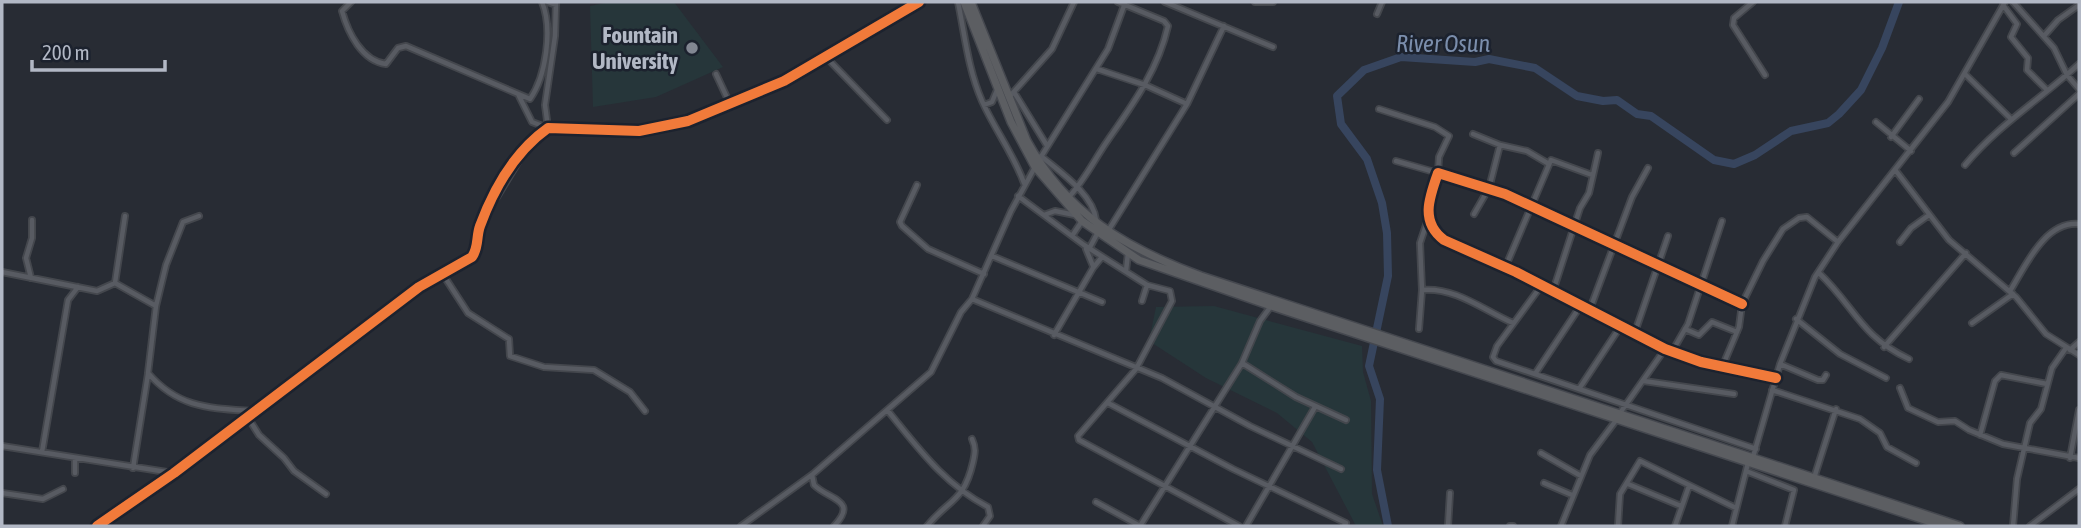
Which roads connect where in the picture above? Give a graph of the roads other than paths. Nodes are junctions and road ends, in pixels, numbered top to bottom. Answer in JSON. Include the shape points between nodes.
{"nodes":[{"id":1,"x":351,"y":2,"type":"edge"},
{"id":2,"x":542,"y":2,"type":"edge"},
{"id":3,"x":548,"y":2,"type":"edge"},
{"id":4,"x":919,"y":2,"type":"edge"},
{"id":5,"x":958,"y":2,"type":"edge"},
{"id":6,"x":964,"y":2,"type":"edge"},
{"id":7,"x":971,"y":2,"type":"edge"},
{"id":8,"x":1074,"y":2,"type":"edge"},
{"id":9,"x":1118,"y":2,"type":"edge"},
{"id":10,"x":1165,"y":2,"type":"edge"},
{"id":11,"x":1255,"y":2,"type":"edge"},
{"id":12,"x":1273,"y":2,"type":"edge"},
{"id":13,"x":1382,"y":2,"type":"edge"},
{"id":14,"x":1753,"y":2,"type":"edge"},
{"id":15,"x":2013,"y":2,"type":"edge"},
{"id":16,"x":556,"y":3,"type":"edge"},
{"id":17,"x":1125,"y":3,"type":"edge"},
{"id":18,"x":2004,"y":3,"type":"edge"},
{"id":19,"x":2079,"y":5,"type":"edge"},
{"id":20,"x":1377,"y":14,"type":"dead end"},
{"id":21,"x":1224,"y":26,"type":"junction"},
{"id":22,"x":2044,"y":36,"type":"junction"},
{"id":23,"x":1273,"y":47,"type":"dead end"},
{"id":24,"x":825,"y":56,"type":"junction"},
{"id":25,"x":2079,"y":64,"type":"edge"},
{"id":26,"x":1097,"y":69,"type":"junction"},
{"id":27,"x":716,"y":74,"type":"dead end"},
{"id":28,"x":1965,"y":74,"type":"junction"},
{"id":29,"x":1765,"y":75,"type":"dead end"},
{"id":30,"x":2067,"y":75,"type":"junction"},
{"id":31,"x":1145,"y":85,"type":"junction"},
{"id":32,"x":2079,"y":89,"type":"edge"},
{"id":33,"x":997,"y":90,"type":"junction"},
{"id":34,"x":2047,"y":90,"type":"junction"},
{"id":35,"x":517,"y":94,"type":"junction"},
{"id":36,"x":1012,"y":94,"type":"junction"},
{"id":37,"x":2079,"y":94,"type":"edge"},
{"id":38,"x":1919,"y":99,"type":"dead end"},
{"id":39,"x":730,"y":104,"type":"junction"},
{"id":40,"x":1187,"y":104,"type":"junction"},
{"id":41,"x":984,"y":105,"type":"junction"},
{"id":42,"x":1379,"y":109,"type":"dead end"},
{"id":43,"x":2010,"y":118,"type":"junction"},
{"id":44,"x":887,"y":120,"type":"dead end"},
{"id":45,"x":1876,"y":122,"type":"dead end"},
{"id":46,"x":548,"y":128,"type":"junction"},
{"id":47,"x":1473,"y":134,"type":"dead end"},
{"id":48,"x":1891,"y":137,"type":"junction"},
{"id":49,"x":1046,"y":144,"type":"junction"},
{"id":50,"x":1500,"y":145,"type":"junction"},
{"id":51,"x":1911,"y":151,"type":"junction"},
{"id":52,"x":1598,"y":153,"type":"dead end"},
{"id":53,"x":2014,"y":153,"type":"dead end"},
{"id":54,"x":1395,"y":161,"type":"dead end"},
{"id":55,"x":1038,"y":162,"type":"junction"},
{"id":56,"x":1549,"y":164,"type":"junction"},
{"id":57,"x":1965,"y":165,"type":"dead end"},
{"id":58,"x":1648,"y":168,"type":"dead end"},
{"id":59,"x":1896,"y":171,"type":"junction"},
{"id":60,"x":1438,"y":173,"type":"junction"},
{"id":61,"x":1592,"y":174,"type":"junction"},
{"id":62,"x":1024,"y":184,"type":"junction"},
{"id":63,"x":917,"y":185,"type":"dead end"},
{"id":64,"x":1077,"y":188,"type":"junction"},
{"id":65,"x":1489,"y":188,"type":"junction"},
{"id":66,"x":1018,"y":196,"type":"junction"},
{"id":67,"x":1066,"y":200,"type":"junction"},
{"id":68,"x":1532,"y":207,"type":"junction"},
{"id":69,"x":1055,"y":211,"type":"junction"},
{"id":70,"x":1474,"y":214,"type":"dead end"},
{"id":71,"x":1043,"y":215,"type":"junction"},
{"id":72,"x":1075,"y":215,"type":"junction"},
{"id":73,"x":1929,"y":215,"type":"junction"},
{"id":74,"x":125,"y":216,"type":"dead end"},
{"id":75,"x":199,"y":216,"type":"dead end"},
{"id":76,"x":1428,"y":219,"type":"junction"},
{"id":77,"x":33,"y":220,"type":"dead end"},
{"id":78,"x":1082,"y":221,"type":"junction"},
{"id":79,"x":1722,"y":221,"type":"dead end"},
{"id":80,"x":1096,"y":224,"type":"junction"},
{"id":81,"x":2079,"y":224,"type":"edge"},
{"id":82,"x":1574,"y":225,"type":"junction"},
{"id":83,"x":1107,"y":232,"type":"junction"},
{"id":84,"x":1097,"y":234,"type":"junction"},
{"id":85,"x":1072,"y":236,"type":"junction"},
{"id":86,"x":1668,"y":236,"type":"dead end"},
{"id":87,"x":1838,"y":242,"type":"junction"},
{"id":88,"x":1900,"y":242,"type":"dead end"},
{"id":89,"x":1616,"y":245,"type":"junction"},
{"id":90,"x":1087,"y":247,"type":"junction"},
{"id":91,"x":1128,"y":253,"type":"junction"},
{"id":92,"x":1966,"y":253,"type":"junction"},
{"id":93,"x":992,"y":256,"type":"junction"},
{"id":94,"x":1102,"y":257,"type":"junction"},
{"id":95,"x":1658,"y":264,"type":"junction"},
{"id":96,"x":1093,"y":268,"type":"junction"},
{"id":97,"x":1505,"y":268,"type":"junction"},
{"id":98,"x":2,"y":272,"type":"edge"},
{"id":99,"x":1126,"y":272,"type":"junction"},
{"id":100,"x":442,"y":273,"type":"junction"},
{"id":101,"x":1819,"y":273,"type":"junction"},
{"id":102,"x":985,"y":274,"type":"junction"},
{"id":103,"x":31,"y":278,"type":"junction"},
{"id":104,"x":115,"y":283,"type":"junction"},
{"id":105,"x":59,"y":284,"type":"junction"},
{"id":106,"x":1147,"y":285,"type":"junction"},
{"id":107,"x":1702,"y":285,"type":"junction"},
{"id":108,"x":1541,"y":286,"type":"junction"},
{"id":109,"x":78,"y":288,"type":"junction"},
{"id":110,"x":1422,"y":290,"type":"junction"},
{"id":111,"x":1553,"y":291,"type":"junction"},
{"id":112,"x":2011,"y":292,"type":"junction"},
{"id":113,"x":1079,"y":293,"type":"junction"},
{"id":114,"x":1746,"y":297,"type":"junction"},
{"id":115,"x":1732,"y":298,"type":"junction"},
{"id":116,"x":972,"y":299,"type":"junction"},
{"id":117,"x":68,"y":300,"type":"junction"},
{"id":118,"x":1142,"y":301,"type":"dead end"},
{"id":119,"x":1102,"y":302,"type":"dead end"},
{"id":120,"x":1742,"y":303,"type":"junction"},
{"id":121,"x":1581,"y":305,"type":"junction"},
{"id":122,"x":156,"y":306,"type":"junction"},
{"id":123,"x":1271,"y":306,"type":"junction"},
{"id":124,"x":1590,"y":309,"type":"junction"},
{"id":125,"x":1796,"y":319,"type":"junction"},
{"id":126,"x":1513,"y":323,"type":"junction"},
{"id":127,"x":1972,"y":323,"type":"dead end"},
{"id":128,"x":1338,"y":324,"type":"junction"},
{"id":129,"x":1622,"y":324,"type":"junction"},
{"id":130,"x":1419,"y":328,"type":"dead end"},
{"id":131,"x":1685,"y":329,"type":"junction"},
{"id":132,"x":1635,"y":331,"type":"junction"},
{"id":133,"x":1737,"y":332,"type":"junction"},
{"id":134,"x":1054,"y":335,"type":"junction"},
{"id":135,"x":2079,"y":342,"type":"edge"},
{"id":136,"x":1884,"y":347,"type":"junction"},
{"id":137,"x":1665,"y":349,"type":"junction"},
{"id":138,"x":2068,"y":349,"type":"junction"},
{"id":139,"x":1672,"y":350,"type":"junction"},
{"id":140,"x":2079,"y":355,"type":"edge"},
{"id":141,"x":1909,"y":359,"type":"dead end"},
{"id":142,"x":1242,"y":363,"type":"junction"},
{"id":143,"x":1780,"y":364,"type":"junction"},
{"id":144,"x":1723,"y":365,"type":"junction"},
{"id":145,"x":1136,"y":369,"type":"junction"},
{"id":146,"x":148,"y":373,"type":"junction"},
{"id":147,"x":1535,"y":374,"type":"junction"},
{"id":148,"x":1826,"y":375,"type":"dead end"},
{"id":149,"x":1776,"y":378,"type":"junction"},
{"id":150,"x":1886,"y":378,"type":"dead end"},
{"id":151,"x":1644,"y":381,"type":"junction"},
{"id":152,"x":2047,"y":384,"type":"junction"},
{"id":153,"x":1900,"y":388,"type":"dead end"},
{"id":154,"x":1579,"y":389,"type":"junction"},
{"id":155,"x":1772,"y":390,"type":"junction"},
{"id":156,"x":1734,"y":394,"type":"dead end"},
{"id":157,"x":1108,"y":403,"type":"junction"},
{"id":158,"x":1625,"y":405,"type":"junction"},
{"id":159,"x":1215,"y":406,"type":"junction"},
{"id":160,"x":1315,"y":407,"type":"junction"},
{"id":161,"x":1836,"y":409,"type":"junction"},
{"id":162,"x":2079,"y":410,"type":"edge"},
{"id":163,"x":253,"y":411,"type":"junction"},
{"id":164,"x":645,"y":411,"type":"dead end"},
{"id":165,"x":888,"y":411,"type":"junction"},
{"id":166,"x":247,"y":416,"type":"junction"},
{"id":167,"x":1619,"y":416,"type":"junction"},
{"id":168,"x":1346,"y":420,"type":"dead end"},
{"id":169,"x":1980,"y":435,"type":"junction"},
{"id":170,"x":972,"y":439,"type":"dead end"},
{"id":171,"x":2,"y":446,"type":"edge"},
{"id":172,"x":1189,"y":446,"type":"junction"},
{"id":173,"x":1292,"y":447,"type":"junction"},
{"id":174,"x":1756,"y":449,"type":"junction"},
{"id":175,"x":2024,"y":450,"type":"junction"},
{"id":176,"x":41,"y":452,"type":"junction"},
{"id":177,"x":1541,"y":453,"type":"dead end"},
{"id":178,"x":75,"y":458,"type":"junction"},
{"id":179,"x":2070,"y":458,"type":"junction"},
{"id":180,"x":2079,"y":458,"type":"edge"},
{"id":181,"x":1916,"y":463,"type":"dead end"},
{"id":182,"x":1749,"y":464,"type":"junction"},
{"id":183,"x":133,"y":468,"type":"junction"},
{"id":184,"x":1341,"y":469,"type":"dead end"},
{"id":185,"x":158,"y":471,"type":"junction"},
{"id":186,"x":75,"y":473,"type":"dead end"},
{"id":187,"x":173,"y":473,"type":"junction"},
{"id":188,"x":813,"y":474,"type":"junction"},
{"id":189,"x":1581,"y":476,"type":"junction"},
{"id":190,"x":1814,"y":478,"type":"junction"},
{"id":191,"x":161,"y":481,"type":"junction"},
{"id":192,"x":1544,"y":483,"type":"dead end"},
{"id":193,"x":1628,"y":484,"type":"junction"},
{"id":194,"x":1164,"y":485,"type":"junction"},
{"id":195,"x":1269,"y":486,"type":"junction"},
{"id":196,"x":1689,"y":486,"type":"junction"},
{"id":197,"x":63,"y":489,"type":"dead end"},
{"id":198,"x":2079,"y":489,"type":"edge"},
{"id":199,"x":2,"y":493,"type":"edge"},
{"id":200,"x":962,"y":493,"type":"junction"},
{"id":201,"x":1450,"y":493,"type":"dead end"},
{"id":202,"x":326,"y":494,"type":"dead end"},
{"id":203,"x":1572,"y":495,"type":"junction"},
{"id":204,"x":1096,"y":502,"type":"dead end"},
{"id":205,"x":1681,"y":506,"type":"junction"},
{"id":206,"x":1736,"y":508,"type":"junction"},
{"id":207,"x":97,"y":526,"type":"edge"},
{"id":208,"x":741,"y":526,"type":"edge"},
{"id":209,"x":834,"y":526,"type":"edge"},
{"id":210,"x":927,"y":526,"type":"edge"},
{"id":211,"x":983,"y":526,"type":"edge"},
{"id":212,"x":1140,"y":526,"type":"edge"},
{"id":213,"x":1240,"y":526,"type":"edge"},
{"id":214,"x":1246,"y":526,"type":"edge"},
{"id":215,"x":1344,"y":526,"type":"edge"},
{"id":216,"x":1448,"y":526,"type":"edge"},
{"id":217,"x":1561,"y":526,"type":"edge"},
{"id":218,"x":1618,"y":526,"type":"edge"},
{"id":219,"x":1675,"y":526,"type":"edge"},
{"id":220,"x":1731,"y":526,"type":"edge"},
{"id":221,"x":1785,"y":526,"type":"edge"},
{"id":222,"x":1943,"y":526,"type":"edge"},
{"id":223,"x":1961,"y":526,"type":"edge"},
{"id":224,"x":2013,"y":526,"type":"edge"},
{"id":225,"x":2030,"y":526,"type":"edge"}],
"edges":[{"from":1,"to":35,"type":"street","via":[[342,11],[358,46],[370,59],[386,64],[405,46]]},
{"from":2,"to":35,"type":"street","via":[[546,27],[541,72],[531,98]]},
{"from":3,"to":16,"type":"street"},
{"from":4,"to":24,"type":"street"},
{"from":5,"to":41,"type":"street","via":[[967,59]]},
{"from":6,"to":33,"type":"highway"},
{"from":7,"to":36,"type":"highway"},
{"from":8,"to":36,"type":"street","via":[[1052,49]]},
{"from":9,"to":17,"type":"street"},
{"from":10,"to":21,"type":"street"},
{"from":11,"to":12,"type":"street"},
{"from":13,"to":20,"type":"street"},
{"from":14,"to":29,"type":"street","via":[[1732,25]]},
{"from":15,"to":22,"type":"street"},
{"from":16,"to":46,"type":"street","via":[[545,105]]},
{"from":17,"to":26,"type":"street"},
{"from":17,"to":31,"type":"street","via":[[1168,26]]},
{"from":18,"to":28,"type":"street"},
{"from":18,"to":34,"type":"street","via":[[2017,24],[2011,37],[2028,58],[2027,70]]},
{"from":19,"to":22,"type":"street"},
{"from":21,"to":23,"type":"street"},
{"from":21,"to":40,"type":"street"},
{"from":22,"to":30,"type":"street"},
{"from":24,"to":39,"type":"street","via":[[784,81]]},
{"from":24,"to":44,"type":"street"},
{"from":25,"to":30,"type":"street"},
{"from":26,"to":31,"type":"street"},
{"from":26,"to":49,"type":"street"},
{"from":27,"to":39,"type":"street"},
{"from":28,"to":43,"type":"street"},
{"from":28,"to":51,"type":"street"},
{"from":30,"to":32,"type":"street"},
{"from":30,"to":34,"type":"street"},
{"from":31,"to":40,"type":"street"},
{"from":31,"to":64,"type":"street"},
{"from":33,"to":41,"type":"street","via":[[992,102]]},
{"from":33,"to":55,"type":"highway"},
{"from":34,"to":43,"type":"street"},
{"from":35,"to":46,"type":"street","via":[[531,122]]},
{"from":36,"to":49,"type":"street"},
{"from":36,"to":55,"type":"highway"},
{"from":37,"to":53,"type":"street"},
{"from":38,"to":48,"type":"street"},
{"from":39,"to":46,"type":"street","via":[[656,130]]},
{"from":40,"to":83,"type":"street"},
{"from":41,"to":62,"type":"street","via":[[1012,152]]},
{"from":42,"to":60,"type":"street","via":[[1447,132]]},
{"from":43,"to":57,"type":"street","via":[[1980,144]]},
{"from":45,"to":48,"type":"street"},
{"from":46,"to":100,"type":"street","via":[[531,141],[489,203],[476,252]]},
{"from":47,"to":50,"type":"street"},
{"from":48,"to":51,"type":"street"},
{"from":49,"to":55,"type":"street"},
{"from":50,"to":56,"type":"street","via":[[1527,151]]},
{"from":50,"to":65,"type":"street"},
{"from":51,"to":59,"type":"street"},
{"from":52,"to":61,"type":"street"},
{"from":54,"to":60,"type":"street"},
{"from":55,"to":62,"type":"street"},
{"from":55,"to":64,"type":"street"},
{"from":55,"to":67,"type":"highway"},
{"from":56,"to":61,"type":"street","via":[[1553,159]]},
{"from":56,"to":68,"type":"street"},
{"from":58,"to":89,"type":"street"},
{"from":59,"to":73,"type":"street"},
{"from":59,"to":87,"type":"street"},
{"from":60,"to":65,"type":"street"},
{"from":60,"to":76,"type":"street"},
{"from":61,"to":82,"type":"street"},
{"from":62,"to":66,"type":"street"},
{"from":63,"to":102,"type":"street","via":[[902,226],[928,248]]},
{"from":64,"to":67,"type":"street"},
{"from":64,"to":80,"type":"street","via":[[1093,208]]},
{"from":65,"to":68,"type":"street"},
{"from":65,"to":70,"type":"street"},
{"from":66,"to":71,"type":"street"},
{"from":66,"to":93,"type":"street"},
{"from":67,"to":69,"type":"street"},
{"from":67,"to":72,"type":"highway"},
{"from":67,"to":80,"type":"highway"},
{"from":68,"to":82,"type":"street"},
{"from":68,"to":97,"type":"street"},
{"from":69,"to":71,"type":"street"},
{"from":69,"to":72,"type":"street"},
{"from":71,"to":85,"type":"street"},
{"from":72,"to":78,"type":"highway"},
{"from":73,"to":88,"type":"street"},
{"from":73,"to":92,"type":"street"},
{"from":74,"to":104,"type":"street"},
{"from":75,"to":122,"type":"street","via":[[183,222]]},
{"from":76,"to":97,"type":"street","via":[[1444,240]]},
{"from":76,"to":110,"type":"street","via":[[1420,243]]},
{"from":77,"to":103,"type":"street","via":[[26,258]]},
{"from":78,"to":84,"type":"highway"},
{"from":78,"to":85,"type":"street"},
{"from":79,"to":107,"type":"street"},
{"from":80,"to":83,"type":"highway"},
{"from":81,"to":112,"type":"street","via":[[2054,228]]},
{"from":82,"to":89,"type":"street"},
{"from":82,"to":111,"type":"street"},
{"from":83,"to":128,"type":"highway","via":[[1143,254]]},
{"from":84,"to":90,"type":"street"},
{"from":84,"to":91,"type":"highway"},
{"from":85,"to":90,"type":"street"},
{"from":86,"to":95,"type":"street"},
{"from":87,"to":101,"type":"street"},
{"from":87,"to":114,"type":"street","via":[[1807,217],[1793,221],[1778,237]]},
{"from":89,"to":95,"type":"street"},
{"from":89,"to":124,"type":"street"},
{"from":90,"to":94,"type":"street"},
{"from":90,"to":96,"type":"street"},
{"from":91,"to":99,"type":"street"},
{"from":91,"to":123,"type":"highway"},
{"from":92,"to":112,"type":"street"},
{"from":92,"to":136,"type":"street"},
{"from":93,"to":102,"type":"street"},
{"from":93,"to":113,"type":"street"},
{"from":94,"to":96,"type":"street"},
{"from":94,"to":99,"type":"street"},
{"from":95,"to":107,"type":"street"},
{"from":95,"to":132,"type":"street"},
{"from":96,"to":113,"type":"street"},
{"from":97,"to":108,"type":"street"},
{"from":98,"to":103,"type":"street"},
{"from":99,"to":106,"type":"street"},
{"from":100,"to":163,"type":"street"},
{"from":100,"to":164,"type":"street","via":[[468,313],[509,339],[510,356],[544,367],[594,370],[630,393]]},
{"from":101,"to":125,"type":"street"},
{"from":101,"to":136,"type":"street"},
{"from":102,"to":116,"type":"street"},
{"from":103,"to":105,"type":"street"},
{"from":104,"to":109,"type":"street","via":[[101,290]]},
{"from":104,"to":122,"type":"street"},
{"from":105,"to":109,"type":"street"},
{"from":105,"to":117,"type":"street"},
{"from":106,"to":118,"type":"street"},
{"from":106,"to":145,"type":"street","via":[[1173,295]]},
{"from":107,"to":115,"type":"street"},
{"from":107,"to":131,"type":"street"},
{"from":108,"to":111,"type":"street"},
{"from":108,"to":126,"type":"street"},
{"from":109,"to":117,"type":"street"},
{"from":110,"to":126,"type":"street","via":[[1454,293]]},
{"from":110,"to":130,"type":"street"},
{"from":111,"to":121,"type":"street"},
{"from":112,"to":127,"type":"street"},
{"from":112,"to":138,"type":"street","via":[[2046,334]]},
{"from":113,"to":119,"type":"street"},
{"from":113,"to":134,"type":"street"},
{"from":114,"to":115,"type":"street"},
{"from":114,"to":120,"type":"street"},
{"from":115,"to":120,"type":"street"},
{"from":116,"to":134,"type":"street"},
{"from":116,"to":165,"type":"street","via":[[931,372]]},
{"from":117,"to":176,"type":"street"},
{"from":120,"to":133,"type":"street"},
{"from":121,"to":124,"type":"street"},
{"from":121,"to":147,"type":"street"},
{"from":122,"to":146,"type":"street"},
{"from":123,"to":128,"type":"highway"},
{"from":123,"to":142,"type":"street"},
{"from":124,"to":129,"type":"street"},
{"from":125,"to":143,"type":"street"},
{"from":125,"to":150,"type":"street","via":[[1840,354]]},
{"from":126,"to":147,"type":"street","via":[[1493,357]]},
{"from":128,"to":167,"type":"highway"},
{"from":129,"to":132,"type":"street"},
{"from":129,"to":154,"type":"street"},
{"from":131,"to":133,"type":"street","via":[[1699,335],[1712,322]]},
{"from":131,"to":139,"type":"street"},
{"from":132,"to":137,"type":"street"},
{"from":133,"to":144,"type":"street"},
{"from":134,"to":145,"type":"street"},
{"from":135,"to":138,"type":"street"},
{"from":136,"to":141,"type":"street"},
{"from":137,"to":139,"type":"street"},
{"from":137,"to":151,"type":"street"},
{"from":138,"to":140,"type":"street"},
{"from":138,"to":152,"type":"street","via":[[2052,368]]},
{"from":139,"to":144,"type":"street"},
{"from":142,"to":159,"type":"street"},
{"from":142,"to":160,"type":"street"},
{"from":143,"to":148,"type":"street","via":[[1818,380]]},
{"from":143,"to":149,"type":"street"},
{"from":144,"to":149,"type":"street"},
{"from":145,"to":157,"type":"street"},
{"from":145,"to":159,"type":"street"},
{"from":146,"to":163,"type":"street","via":[[171,396],[192,404]]},
{"from":146,"to":183,"type":"street"},
{"from":147,"to":154,"type":"street"},
{"from":149,"to":155,"type":"street"},
{"from":151,"to":156,"type":"street"},
{"from":151,"to":158,"type":"street"},
{"from":152,"to":169,"type":"street","via":[[2001,375]]},
{"from":152,"to":175,"type":"street"},
{"from":153,"to":169,"type":"street","via":[[1909,408],[1938,422],[1955,421]]},
{"from":154,"to":158,"type":"street"},
{"from":155,"to":161,"type":"street"},
{"from":155,"to":174,"type":"street"},
{"from":157,"to":172,"type":"street"},
{"from":157,"to":194,"type":"street","via":[[1079,440]]},
{"from":158,"to":167,"type":"street"},
{"from":158,"to":174,"type":"street"},
{"from":159,"to":172,"type":"street"},
{"from":159,"to":173,"type":"street"},
{"from":160,"to":168,"type":"street"},
{"from":160,"to":173,"type":"street"},
{"from":161,"to":181,"type":"street","via":[[1860,419],[1880,433],[1887,447]]},
{"from":161,"to":190,"type":"street"},
{"from":162,"to":179,"type":"street"},
{"from":163,"to":166,"type":"street"},
{"from":165,"to":188,"type":"street"},
{"from":165,"to":200,"type":"street","via":[[936,471]]},
{"from":166,"to":187,"type":"street"},
{"from":166,"to":202,"type":"street","via":[[294,471]]},
{"from":167,"to":182,"type":"highway"},
{"from":167,"to":189,"type":"street","via":[[1597,444]]},
{"from":169,"to":175,"type":"street"},
{"from":170,"to":200,"type":"street","via":[[975,453]]},
{"from":171,"to":176,"type":"street"},
{"from":172,"to":194,"type":"street"},
{"from":172,"to":195,"type":"street"},
{"from":173,"to":184,"type":"street"},
{"from":173,"to":195,"type":"street"},
{"from":174,"to":182,"type":"street"},
{"from":175,"to":179,"type":"street"},
{"from":175,"to":224,"type":"street"},
{"from":176,"to":178,"type":"street"},
{"from":177,"to":189,"type":"street"},
{"from":178,"to":183,"type":"street"},
{"from":178,"to":186,"type":"street"},
{"from":179,"to":180,"type":"street"},
{"from":182,"to":190,"type":"highway"},
{"from":182,"to":206,"type":"street"},
{"from":182,"to":221,"type":"street","via":[[1794,490]]},
{"from":182,"to":222,"type":"highway"},
{"from":183,"to":185,"type":"street"},
{"from":185,"to":187,"type":"street"},
{"from":185,"to":191,"type":"street"},
{"from":187,"to":191,"type":"street"},
{"from":188,"to":208,"type":"street"},
{"from":188,"to":209,"type":"street","via":[[814,485],[836,498],[844,509]]},
{"from":189,"to":203,"type":"street"},
{"from":190,"to":223,"type":"highway"},
{"from":191,"to":207,"type":"street"},
{"from":192,"to":203,"type":"street"},
{"from":193,"to":196,"type":"street","via":[[1640,461]]},
{"from":193,"to":205,"type":"street"},
{"from":193,"to":218,"type":"street","via":[[1619,499]]},
{"from":194,"to":212,"type":"street"},
{"from":194,"to":213,"type":"street"},
{"from":195,"to":214,"type":"street"},
{"from":195,"to":215,"type":"street","via":[[1346,523]]},
{"from":196,"to":205,"type":"street"},
{"from":196,"to":206,"type":"street"},
{"from":197,"to":199,"type":"street","via":[[43,499]]},
{"from":198,"to":225,"type":"street"},
{"from":200,"to":210,"type":"street"},
{"from":200,"to":211,"type":"street","via":[[988,507],[990,516]]},
{"from":201,"to":216,"type":"street"},
{"from":203,"to":217,"type":"street"},
{"from":204,"to":212,"type":"street"},
{"from":205,"to":219,"type":"street"},
{"from":206,"to":220,"type":"street"}]}
